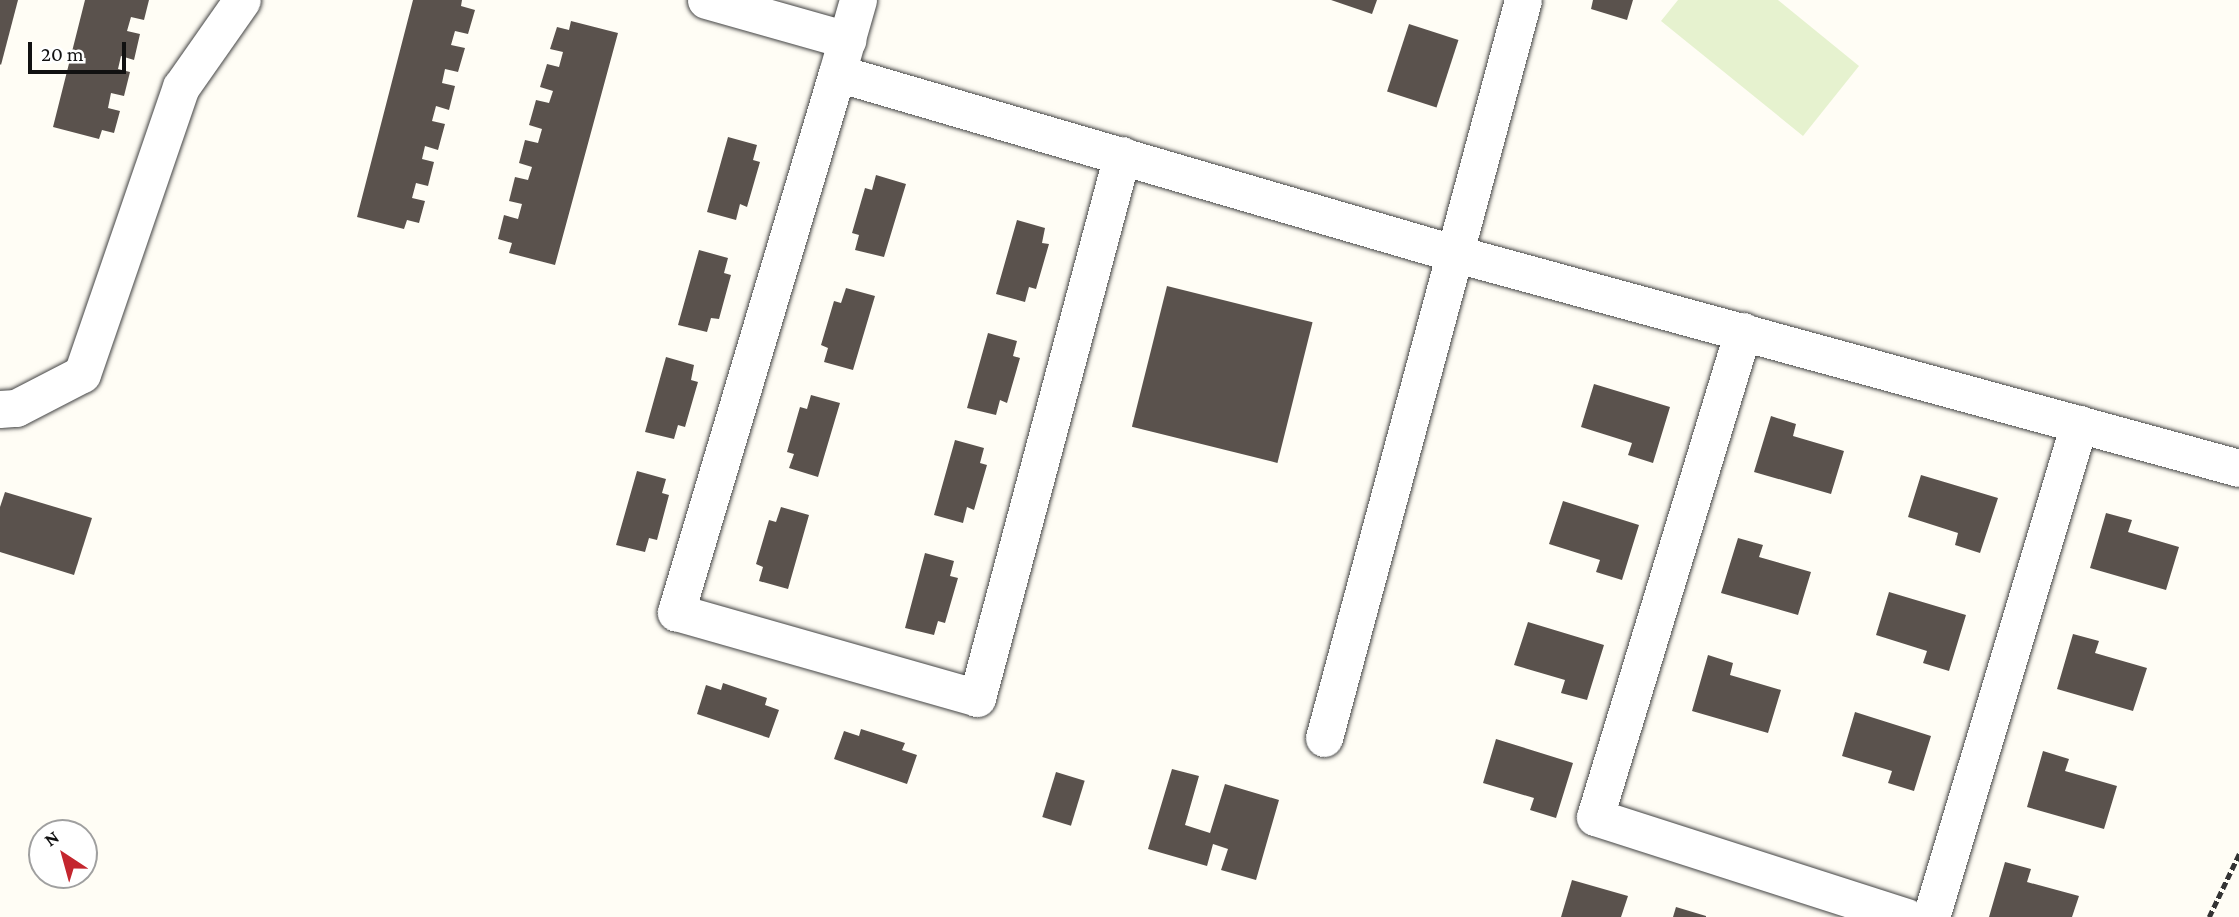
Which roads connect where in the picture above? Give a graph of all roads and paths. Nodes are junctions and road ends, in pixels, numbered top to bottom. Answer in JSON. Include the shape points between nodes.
{"nodes":[{"id":1,"x":242,"y":0,"type":"edge"},
{"id":2,"x":706,"y":0,"type":"edge"},
{"id":3,"x":858,"y":0,"type":"edge"},
{"id":4,"x":1523,"y":0,"type":"edge"},
{"id":5,"x":842,"y":57,"type":"junction"},
{"id":6,"x":1122,"y":155,"type":"junction"},
{"id":7,"x":1453,"y":253,"type":"junction"},
{"id":8,"x":1743,"y":331,"type":"junction"},
{"id":9,"x":0,"y":409,"type":"edge"},
{"id":10,"x":2079,"y":424,"type":"junction"},
{"id":11,"x":2239,"y":468,"type":"edge"},
{"id":12,"x":1324,"y":738,"type":"dead end"},
{"id":13,"x":2239,"y":853,"type":"edge"},
{"id":14,"x":1906,"y":917,"type":"edge"},
{"id":15,"x":1931,"y":917,"type":"edge"},
{"id":16,"x":2209,"y":917,"type":"edge"}],
"edges":[{"from":1,"to":9,"type":"lane","via":[[181,87],[82,374],[16,408]]},
{"from":2,"to":5,"type":"lane"},
{"from":3,"to":5,"type":"lane"},
{"from":4,"to":7,"type":"lane"},
{"from":5,"to":6,"type":"lane"},
{"from":5,"to":6,"type":"lane","via":[[676,612],[977,698]]},
{"from":6,"to":7,"type":"lane"},
{"from":7,"to":8,"type":"lane"},
{"from":7,"to":12,"type":"lane"},
{"from":8,"to":10,"type":"lane"},
{"from":8,"to":14,"type":"lane","via":[[1595,817]]},
{"from":10,"to":11,"type":"lane"},
{"from":10,"to":15,"type":"lane"},
{"from":13,"to":16,"type":"path"}]}
